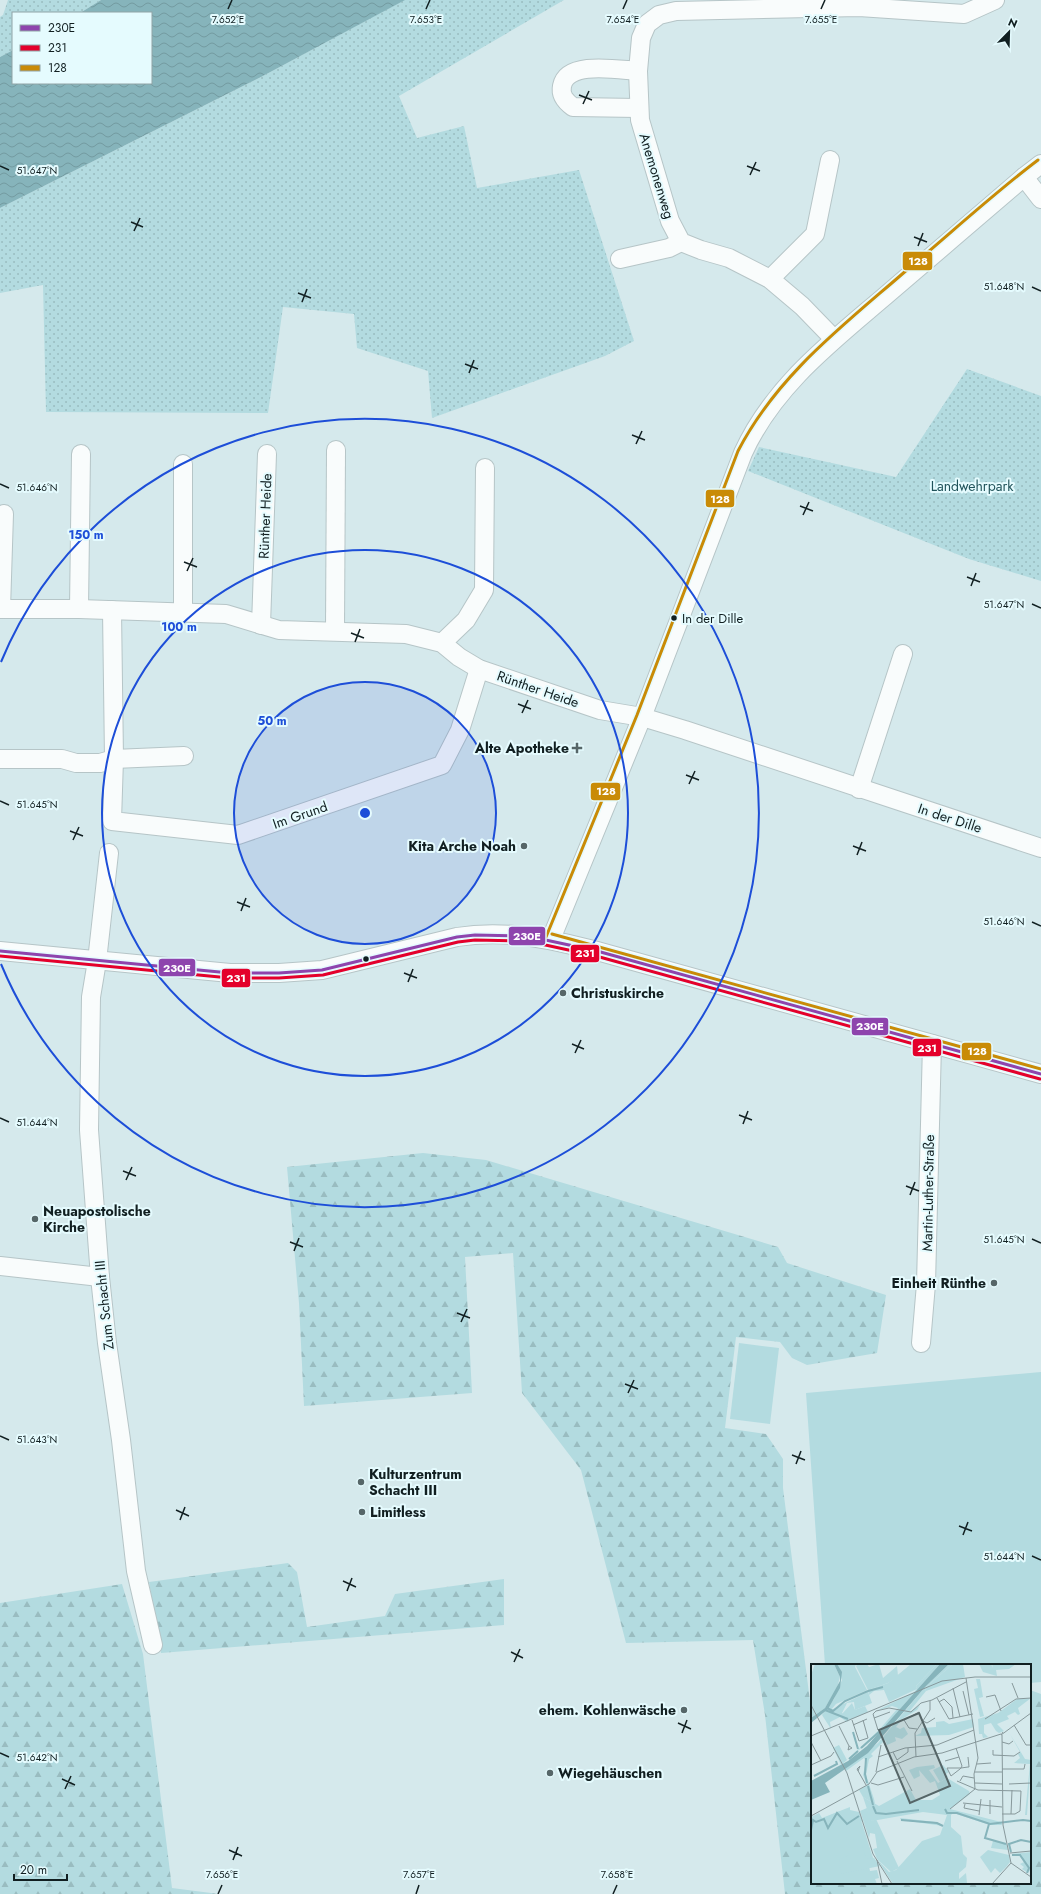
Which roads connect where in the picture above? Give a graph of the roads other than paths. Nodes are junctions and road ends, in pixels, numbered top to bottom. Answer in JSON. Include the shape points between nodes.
{"nodes":[{"id":1,"x":995,"y":0,"type":"edge"},
{"id":2,"x":638,"y":71,"type":"junction"},
{"id":3,"x":638,"y":108,"type":"junction"},
{"id":4,"x":830,"y":160,"type":"dead end"},
{"id":5,"x":1041,"y":164,"type":"edge"},
{"id":6,"x":1024,"y":176,"type":"junction"},
{"id":7,"x":1041,"y":199,"type":"edge"},
{"id":8,"x":681,"y":242,"type":"junction"},
{"id":9,"x":620,"y":259,"type":"dead end"},
{"id":10,"x":770,"y":278,"type":"junction"},
{"id":11,"x":834,"y":339,"type":"junction"},
{"id":12,"x":336,"y":450,"type":"dead end"},
{"id":13,"x":81,"y":454,"type":"dead end"},
{"id":14,"x":268,"y":454,"type":"dead end"},
{"id":15,"x":183,"y":464,"type":"dead end"},
{"id":16,"x":485,"y":468,"type":"dead end"},
{"id":17,"x":4,"y":514,"type":"dead end"},
{"id":18,"x":1,"y":609,"type":"edge"},
{"id":19,"x":79,"y":609,"type":"junction"},
{"id":20,"x":112,"y":610,"type":"junction"},
{"id":21,"x":183,"y":612,"type":"junction"},
{"id":22,"x":261,"y":625,"type":"junction"},
{"id":23,"x":335,"y":631,"type":"junction"},
{"id":24,"x":442,"y":644,"type":"junction"},
{"id":25,"x":903,"y":654,"type":"dead end"},
{"id":26,"x":479,"y":669,"type":"junction"},
{"id":27,"x":642,"y":717,"type":"junction"},
{"id":28,"x":184,"y":756,"type":"dead end"},
{"id":29,"x":0,"y":758,"type":"edge"},
{"id":30,"x":114,"y":759,"type":"junction"},
{"id":31,"x":859,"y":789,"type":"junction"},
{"id":32,"x":1041,"y":848,"type":"edge"},
{"id":33,"x":108,"y":853,"type":"dead end"},
{"id":34,"x":550,"y":939,"type":"junction"},
{"id":35,"x":0,"y":951,"type":"edge"},
{"id":36,"x":97,"y":961,"type":"junction"},
{"id":37,"x":932,"y":1044,"type":"junction"},
{"id":38,"x":1041,"y":1074,"type":"edge"},
{"id":39,"x":0,"y":1266,"type":"edge"},
{"id":40,"x":100,"y":1277,"type":"junction"},
{"id":41,"x":921,"y":1343,"type":"dead end"},
{"id":42,"x":153,"y":1645,"type":"dead end"}],
"edges":[{"from":1,"to":2,"type":"street","name":"Anemonenweg","via":[[964,14],[859,7],[676,11],[659,15],[647,24],[641,38]]},
{"from":2,"to":3,"type":"street","name":"Anemonenweg"},
{"from":2,"to":3,"type":"street","via":[[582,69],[572,72],[562,86],[565,101],[573,107]]},
{"from":3,"to":8,"type":"street","name":"Anemonenweg","via":[[670,221]]},
{"from":4,"to":10,"type":"street","via":[[816,234]]},
{"from":5,"to":6,"type":"street"},
{"from":6,"to":7,"type":"street"},
{"from":6,"to":11,"type":"street"},
{"from":8,"to":9,"type":"street","via":[[669,248]]},
{"from":8,"to":10,"type":"street","via":[[729,258]]},
{"from":10,"to":11,"type":"street"},
{"from":11,"to":27,"type":"street","via":[[773,401],[750,437]]},
{"from":12,"to":23,"type":"street"},
{"from":13,"to":19,"type":"street"},
{"from":14,"to":22,"type":"street","name":"Rünther Heide"},
{"from":15,"to":21,"type":"street"},
{"from":16,"to":24,"type":"street","via":[[484,590],[466,620]]},
{"from":17,"to":18,"type":"street","name":"Rünther Heide"},
{"from":18,"to":19,"type":"street","name":"Rünther Heide"},
{"from":19,"to":20,"type":"street","name":"Rünther Heide"},
{"from":20,"to":21,"type":"street","name":"Rünther Heide"},
{"from":20,"to":30,"type":"street","name":"Im Grund"},
{"from":21,"to":22,"type":"street","name":"Rünther Heide","via":[[226,614]]},
{"from":22,"to":23,"type":"street","name":"Rünther Heide","via":[[279,630]]},
{"from":23,"to":24,"type":"street","name":"Rünther Heide","via":[[406,634]]},
{"from":24,"to":26,"type":"street","name":"Rünther Heide"},
{"from":25,"to":31,"type":"street"},
{"from":26,"to":27,"type":"street","name":"Rünther Heide","via":[[600,710]]},
{"from":26,"to":30,"type":"street","name":"Im Grund","via":[[460,730],[442,765],[238,835],[112,822]]},
{"from":27,"to":31,"type":"street","name":"In der Dille"},
{"from":27,"to":34,"type":"street"},
{"from":28,"to":30,"type":"street"},
{"from":29,"to":30,"type":"street","via":[[62,759],[76,763],[100,763]]},
{"from":31,"to":32,"type":"street","name":"In der Dille"},
{"from":33,"to":36,"type":"street"},
{"from":34,"to":36,"type":"street","via":[[522,935],[478,934],[322,970],[279,973],[230,972]]},
{"from":34,"to":37,"type":"street"},
{"from":35,"to":36,"type":"street"},
{"from":36,"to":40,"type":"street","name":"Zum Schacht III","via":[[91,997],[89,1130]]},
{"from":37,"to":38,"type":"street"},
{"from":37,"to":41,"type":"street","name":"Martin-Luther-Straße","via":[[926,1284]]},
{"from":39,"to":40,"type":"street"},
{"from":40,"to":42,"type":"street","name":"Zum Schacht III","via":[[136,1571]]}]}
